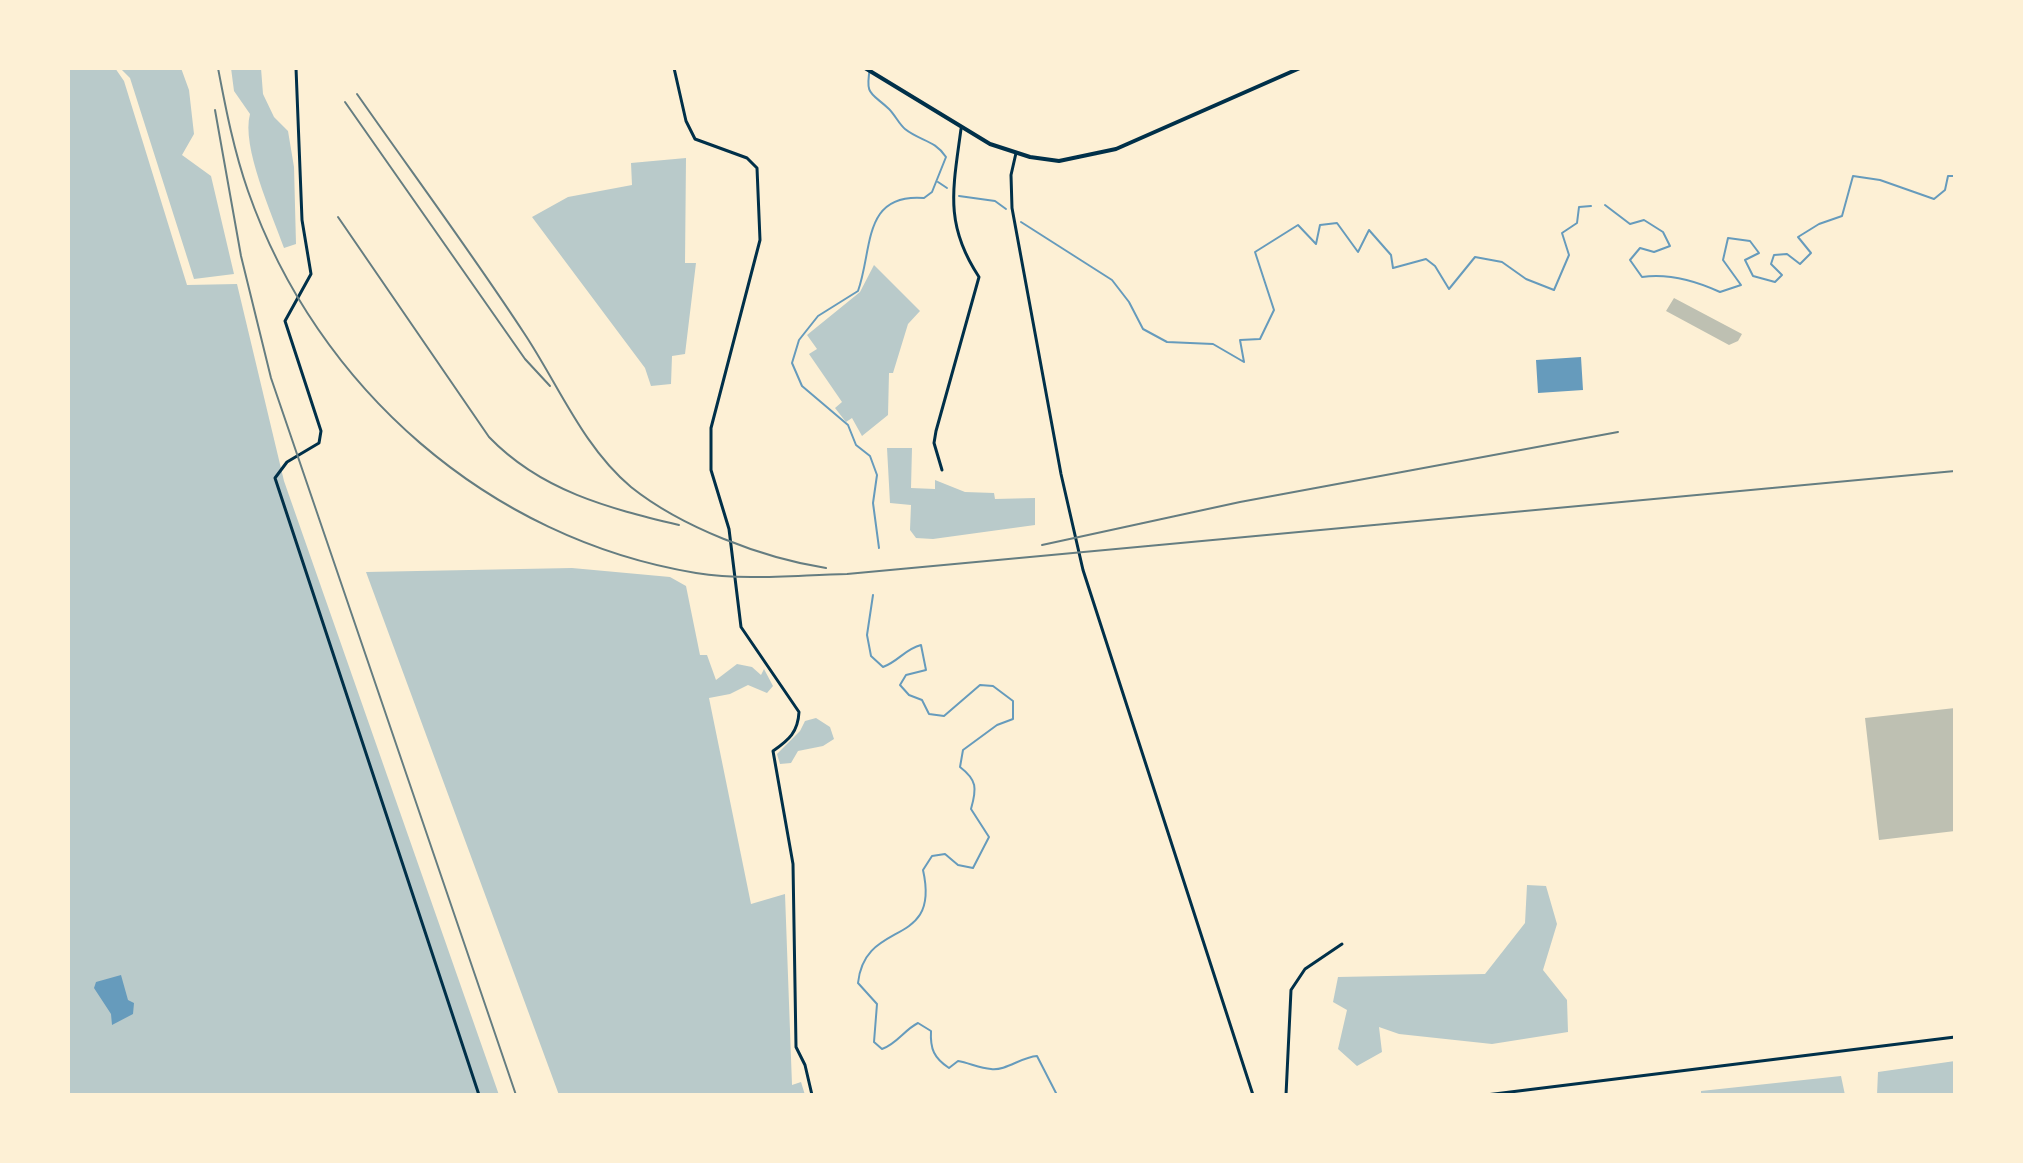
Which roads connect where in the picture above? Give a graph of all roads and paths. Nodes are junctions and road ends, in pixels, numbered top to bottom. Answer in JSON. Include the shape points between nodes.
{"nodes":[{"id":1,"x":296,"y":68,"type":"edge"},
{"id":2,"x":674,"y":68,"type":"edge"},
{"id":3,"x":865,"y":68,"type":"edge"},
{"id":4,"x":1300,"y":68,"type":"edge"},
{"id":5,"x":961,"y":129,"type":"junction"},
{"id":6,"x":1016,"y":153,"type":"junction"},
{"id":7,"x":942,"y":470,"type":"dead end"},
{"id":8,"x":1342,"y":944,"type":"dead end"},
{"id":9,"x":1955,"y":1037,"type":"edge"},
{"id":10,"x":479,"y":1095,"type":"edge"},
{"id":11,"x":812,"y":1095,"type":"edge"},
{"id":12,"x":1253,"y":1095,"type":"edge"},
{"id":13,"x":1286,"y":1095,"type":"edge"},
{"id":14,"x":1486,"y":1095,"type":"edge"}],
"edges":[{"from":1,"to":10,"type":"street","via":[[302,220],[311,274],[285,321],[321,431],[319,443],[287,462],[275,478]]},
{"from":2,"to":11,"type":"street","via":[[680,103],[695,139],[747,158],[757,168],[760,240],[709,448],[716,494],[729,529],[741,627],[799,712],[792,737],[773,751],[793,864],[796,1047]]},
{"from":3,"to":5,"type":"street"},
{"from":4,"to":6,"type":"street","via":[[1094,156],[1059,161]]},
{"from":5,"to":6,"type":"street"},
{"from":5,"to":7,"type":"street","via":[[953,221],[979,277],[936,431]]},
{"from":6,"to":12,"type":"street","via":[[1012,208],[1083,570]]},
{"from":8,"to":13,"type":"street","via":[[1305,969],[1291,990]]},
{"from":9,"to":14,"type":"street"}]}
